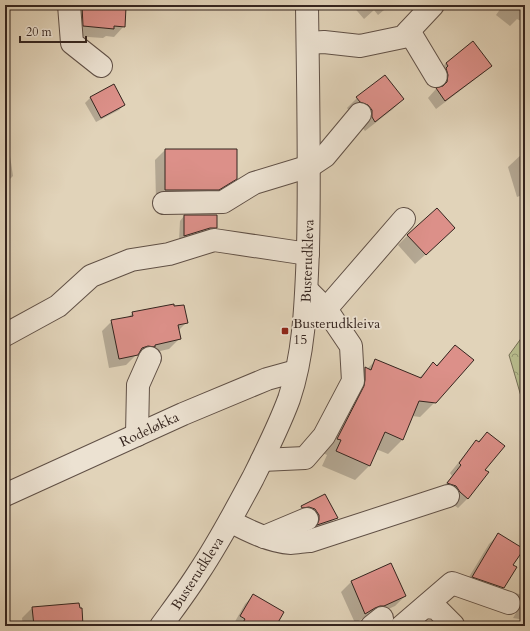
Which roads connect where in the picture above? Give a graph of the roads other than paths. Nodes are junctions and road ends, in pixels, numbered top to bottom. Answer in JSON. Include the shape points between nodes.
{"nodes":[{"id":1,"x":69,"y":5,"type":"edge"},
{"id":2,"x":307,"y":5,"type":"edge"},
{"id":3,"x":433,"y":5,"type":"edge"},
{"id":4,"x":409,"y":31,"type":"junction"},
{"id":5,"x":308,"y":43,"type":"junction"},
{"id":6,"x":101,"y":66,"type":"dead end"},
{"id":7,"x":436,"y":76,"type":"dead end"},
{"id":8,"x":360,"y":114,"type":"dead end"},
{"id":9,"x":310,"y":166,"type":"junction"},
{"id":10,"x":164,"y":203,"type":"dead end"},
{"id":11,"x":404,"y":219,"type":"dead end"},
{"id":12,"x":308,"y":254,"type":"junction"},
{"id":13,"x":307,"y":290,"type":"junction"},
{"id":14,"x":326,"y":309,"type":"junction"},
{"id":15,"x":304,"y":327,"type":"junction"},
{"id":16,"x":5,"y":335,"type":"edge"},
{"id":17,"x":150,"y":358,"type":"dead end"},
{"id":18,"x":296,"y":371,"type":"junction"},
{"id":19,"x":137,"y":435,"type":"junction"},
{"id":20,"x":262,"y":460,"type":"junction"},
{"id":21,"x":5,"y":495,"type":"edge"},
{"id":22,"x":448,"y":496,"type":"dead end"},
{"id":23,"x":307,"y":519,"type":"dead end"},
{"id":24,"x":230,"y":521,"type":"junction"},
{"id":25,"x":264,"y":536,"type":"junction"},
{"id":26,"x":509,"y":603,"type":"dead end"},
{"id":27,"x":425,"y":607,"type":"junction"},
{"id":28,"x":453,"y":625,"type":"dead end"},
{"id":29,"x":161,"y":626,"type":"edge"},
{"id":30,"x":402,"y":626,"type":"edge"}],
"edges":[{"from":1,"to":6,"type":"street","via":[[72,43]]},
{"from":2,"to":5,"type":"street","name":"Busterudkleva"},
{"from":3,"to":4,"type":"street"},
{"from":4,"to":5,"type":"street","via":[[403,37],[360,46]]},
{"from":4,"to":7,"type":"street"},
{"from":5,"to":9,"type":"street","name":"Busterudkleva"},
{"from":8,"to":9,"type":"street","via":[[325,156]]},
{"from":9,"to":10,"type":"street","via":[[254,183],[223,202]]},
{"from":9,"to":12,"type":"street","name":"Busterudkleva"},
{"from":11,"to":14,"type":"street"},
{"from":12,"to":13,"type":"street","name":"Busterudkleva"},
{"from":12,"to":16,"type":"street","via":[[214,240],[169,254],[131,260],[91,276],[58,306]]},
{"from":13,"to":14,"type":"street"},
{"from":13,"to":15,"type":"street","name":"Busterudkleva"},
{"from":14,"to":15,"type":"street"},
{"from":14,"to":20,"type":"street","via":[[351,346],[353,381],[324,436],[305,458]]},
{"from":15,"to":18,"type":"street","name":"Busterudkleva"},
{"from":17,"to":19,"type":"street","via":[[138,386]]},
{"from":18,"to":19,"type":"street","name":"Rodeløkka","via":[[260,382]]},
{"from":18,"to":20,"type":"street","name":"Busterudkleva","via":[[289,399]]},
{"from":19,"to":21,"type":"street","name":"Rodeløkka"},
{"from":20,"to":24,"type":"street","name":"Busterudkleva"},
{"from":22,"to":25,"type":"street","via":[[310,540],[292,543]]},
{"from":23,"to":25,"type":"street"},
{"from":24,"to":25,"type":"street"},
{"from":24,"to":29,"type":"street","name":"Busterudkleva","via":[[199,573]]},
{"from":26,"to":27,"type":"street","via":[[452,584]]},
{"from":27,"to":28,"type":"street","via":[[436,608]]},
{"from":27,"to":30,"type":"street"}]}
